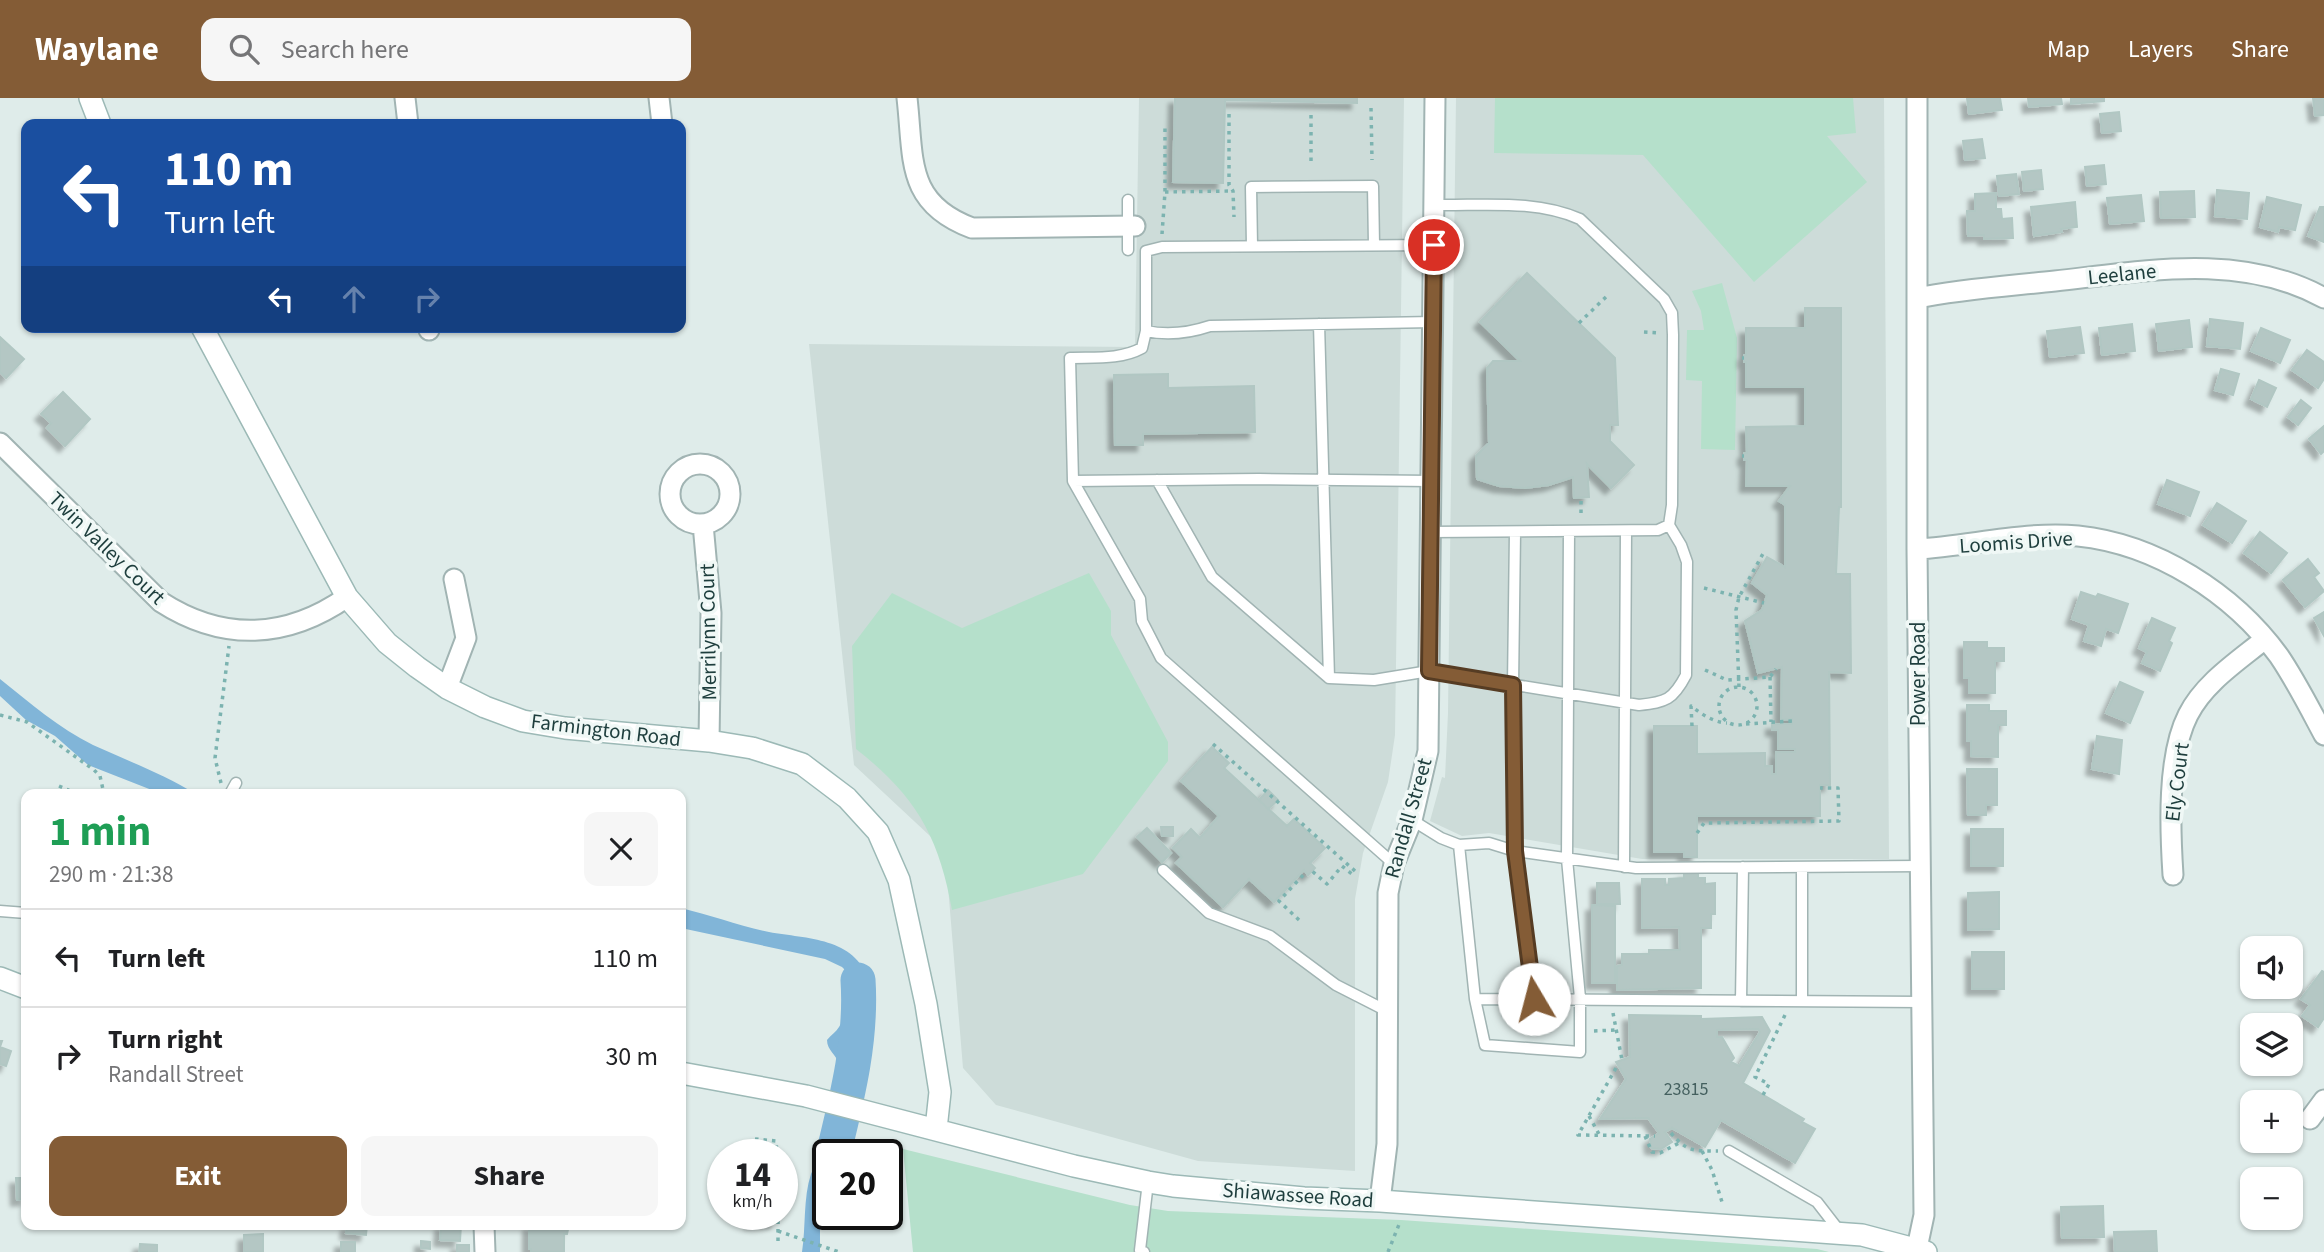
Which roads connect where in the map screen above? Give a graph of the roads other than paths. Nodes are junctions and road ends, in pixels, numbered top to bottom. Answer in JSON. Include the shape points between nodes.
{"nodes":[{"id":1,"x":90,"y":98,"type":"edge"},
{"id":2,"x":405,"y":98,"type":"edge"},
{"id":3,"x":659,"y":98,"type":"edge"},
{"id":4,"x":907,"y":98,"type":"edge"},
{"id":5,"x":1435,"y":98,"type":"edge"},
{"id":6,"x":1917,"y":98,"type":"edge"},
{"id":7,"x":98,"y":119,"type":"edge"},
{"id":8,"x":407,"y":119,"type":"edge"},
{"id":9,"x":661,"y":119,"type":"edge"},
{"id":10,"x":1128,"y":200,"type":"dead end"},
{"id":11,"x":1434,"y":205,"type":"junction"},
{"id":12,"x":1132,"y":226,"type":"junction"},
{"id":13,"x":1374,"y":245,"type":"junction"},
{"id":14,"x":1434,"y":245,"type":"junction"},
{"id":15,"x":1252,"y":246,"type":"junction"},
{"id":16,"x":1128,"y":250,"type":"dead end"},
{"id":17,"x":1917,"y":298,"type":"junction"},
{"id":18,"x":2324,"y":298,"type":"edge"},
{"id":19,"x":1433,"y":322,"type":"junction"},
{"id":20,"x":1319,"y":324,"type":"junction"},
{"id":21,"x":1146,"y":331,"type":"junction"},
{"id":22,"x":205,"y":333,"type":"edge"},
{"id":23,"x":0,"y":443,"type":"edge"},
{"id":24,"x":1157,"y":480,"type":"junction"},
{"id":25,"x":1073,"y":481,"type":"junction"},
{"id":26,"x":1323,"y":481,"type":"junction"},
{"id":27,"x":1431,"y":481,"type":"junction"},
{"id":28,"x":704,"y":524,"type":"dead end"},
{"id":29,"x":1668,"y":525,"type":"junction"},
{"id":30,"x":1569,"y":531,"type":"junction"},
{"id":31,"x":1626,"y":531,"type":"junction"},
{"id":32,"x":1430,"y":532,"type":"junction"},
{"id":33,"x":1515,"y":532,"type":"junction"},
{"id":34,"x":1917,"y":549,"type":"junction"},
{"id":35,"x":454,"y":579,"type":"dead end"},
{"id":36,"x":347,"y":597,"type":"junction"},
{"id":37,"x":2264,"y":639,"type":"junction"},
{"id":38,"x":1429,"y":671,"type":"junction"},
{"id":39,"x":1329,"y":678,"type":"junction"},
{"id":40,"x":1513,"y":685,"type":"junction"},
{"id":41,"x":447,"y":688,"type":"junction"},
{"id":42,"x":1567,"y":694,"type":"junction"},
{"id":43,"x":1626,"y":703,"type":"junction"},
{"id":44,"x":2324,"y":735,"type":"edge"},
{"id":45,"x":709,"y":741,"type":"junction"},
{"id":46,"x":236,"y":783,"type":"dead end"},
{"id":47,"x":233,"y":789,"type":"edge"},
{"id":48,"x":1412,"y":820,"type":"junction"},
{"id":49,"x":1459,"y":845,"type":"junction"},
{"id":50,"x":1515,"y":851,"type":"junction"},
{"id":51,"x":1567,"y":859,"type":"junction"},
{"id":52,"x":1394,"y":864,"type":"junction"},
{"id":53,"x":1920,"y":866,"type":"junction"},
{"id":54,"x":1624,"y":867,"type":"junction"},
{"id":55,"x":1743,"y":867,"type":"junction"},
{"id":56,"x":1802,"y":867,"type":"junction"},
{"id":57,"x":1163,"y":870,"type":"dead end"},
{"id":58,"x":2173,"y":875,"type":"dead end"},
{"id":59,"x":0,"y":911,"type":"edge"},
{"id":60,"x":21,"y":913,"type":"edge"},
{"id":61,"x":0,"y":978,"type":"edge"},
{"id":62,"x":21,"y":986,"type":"edge"},
{"id":63,"x":1580,"y":998,"type":"junction"},
{"id":64,"x":1475,"y":999,"type":"junction"},
{"id":65,"x":1534,"y":999,"type":"junction"},
{"id":66,"x":1741,"y":1001,"type":"junction"},
{"id":67,"x":1802,"y":1001,"type":"junction"},
{"id":68,"x":1923,"y":1002,"type":"junction"},
{"id":69,"x":1387,"y":1012,"type":"junction"},
{"id":70,"x":686,"y":1074,"type":"edge"},
{"id":71,"x":2324,"y":1100,"type":"edge"},
{"id":72,"x":2310,"y":1119,"type":"dead end"},
{"id":73,"x":936,"y":1129,"type":"junction"},
{"id":74,"x":1729,"y":1150,"type":"road end"},
{"id":75,"x":1149,"y":1182,"type":"junction"},
{"id":76,"x":1380,"y":1201,"type":"junction"},
{"id":77,"x":484,"y":1230,"type":"edge"},
{"id":78,"x":1841,"y":1233,"type":"junction"},
{"id":79,"x":1921,"y":1250,"type":"edge"},
{"id":80,"x":485,"y":1252,"type":"edge"},
{"id":81,"x":1144,"y":1252,"type":"edge"}],
"edges":[{"from":1,"to":7,"type":"street"},
{"from":2,"to":8,"type":"street"},
{"from":3,"to":9,"type":"street"},
{"from":4,"to":12,"type":"street","via":[[916,174],[929,203],[951,220],[972,228]]},
{"from":5,"to":11,"type":"street","name":"Randall Street"},
{"from":6,"to":17,"type":"street","name":"Power Road"},
{"from":10,"to":12,"type":"lane"},
{"from":11,"to":14,"type":"street","name":"Randall Street"},
{"from":11,"to":29,"type":"lane","via":[[1543,207],[1564,212],[1580,219],[1664,299],[1672,313],[1673,335]]},
{"from":12,"to":16,"type":"lane"},
{"from":13,"to":14,"type":"lane"},
{"from":13,"to":15,"type":"lane"},
{"from":13,"to":15,"type":"lane","via":[[1373,186],[1251,187]]},
{"from":14,"to":19,"type":"street","name":"Randall Street"},
{"from":15,"to":21,"type":"lane","via":[[1146,251]]},
{"from":17,"to":18,"type":"street","name":"Leelane","via":[[2160,270],[2218,268],[2267,276]]},
{"from":17,"to":34,"type":"street","name":"Power Road"},
{"from":19,"to":20,"type":"lane"},
{"from":19,"to":27,"type":"street","name":"Randall Street"},
{"from":20,"to":21,"type":"lane","via":[[1210,326],[1190,333]]},
{"from":20,"to":26,"type":"lane"},
{"from":21,"to":25,"type":"lane","via":[[1142,348],[1129,354],[1070,358]]},
{"from":22,"to":36,"type":"street","name":"Farmington Road"},
{"from":23,"to":36,"type":"street","name":"Twin Valley Court","via":[[161,603],[181,615],[230,630],[260,631],[293,625]]},
{"from":24,"to":25,"type":"lane"},
{"from":24,"to":26,"type":"lane"},
{"from":24,"to":39,"type":"lane","via":[[1212,577]]},
{"from":25,"to":52,"type":"lane","via":[[1140,599],[1142,621],[1161,658]]},
{"from":26,"to":27,"type":"lane"},
{"from":26,"to":39,"type":"lane"},
{"from":27,"to":32,"type":"street","name":"Randall Street"},
{"from":28,"to":45,"type":"street","name":"Merrilynn Court","via":[[711,613]]},
{"from":29,"to":31,"type":"lane","via":[[1658,530]]},
{"from":29,"to":43,"type":"lane","via":[[1687,562],[1686,676],[1664,702]]},
{"from":30,"to":31,"type":"lane"},
{"from":30,"to":33,"type":"lane"},
{"from":30,"to":42,"type":"lane"},
{"from":31,"to":43,"type":"lane"},
{"from":32,"to":33,"type":"lane"},
{"from":32,"to":38,"type":"street","name":"Randall Street"},
{"from":33,"to":40,"type":"lane"},
{"from":34,"to":37,"type":"street","name":"Loomis Drive","via":[[2066,536],[2122,546],[2158,556],[2195,578],[2240,611]]},
{"from":34,"to":53,"type":"street","name":"Power Road"},
{"from":35,"to":41,"type":"street","via":[[466,638]]},
{"from":36,"to":41,"type":"street","name":"Farmington Road","via":[[387,643]]},
{"from":37,"to":44,"type":"street","name":"Loomis Drive"},
{"from":37,"to":58,"type":"street","name":"Ely Court","via":[[2211,684],[2188,715],[2176,754],[2171,801]]},
{"from":38,"to":39,"type":"lane","via":[[1374,680]]},
{"from":38,"to":40,"type":"lane"},
{"from":38,"to":48,"type":"street","name":"Randall Street","via":[[1428,751]]},
{"from":40,"to":42,"type":"lane"},
{"from":40,"to":50,"type":"lane"},
{"from":41,"to":45,"type":"street","name":"Farmington Road","via":[[523,721]]},
{"from":42,"to":43,"type":"lane"},
{"from":42,"to":51,"type":"lane"},
{"from":43,"to":54,"type":"lane"},
{"from":45,"to":73,"type":"street","name":"Farmington Road","via":[[752,748],[802,764],[847,798],[878,832],[899,880],[926,1004],[940,1092]]},
{"from":46,"to":47,"type":"lane"},
{"from":48,"to":49,"type":"lane"},
{"from":48,"to":52,"type":"street","name":"Randall Street"},
{"from":49,"to":50,"type":"lane","via":[[1489,843]]},
{"from":49,"to":64,"type":"lane"},
{"from":50,"to":51,"type":"lane"},
{"from":50,"to":65,"type":"lane"},
{"from":51,"to":54,"type":"lane"},
{"from":51,"to":63,"type":"lane"},
{"from":52,"to":69,"type":"street","name":"Randall Street","via":[[1388,893]]},
{"from":53,"to":56,"type":"lane"},
{"from":53,"to":68,"type":"street","name":"Power Road"},
{"from":54,"to":55,"type":"lane"},
{"from":55,"to":56,"type":"lane"},
{"from":55,"to":66,"type":"lane"},
{"from":56,"to":67,"type":"lane"},
{"from":57,"to":69,"type":"lane","via":[[1209,913],[1270,936],[1336,985]]},
{"from":59,"to":60,"type":"lane"},
{"from":61,"to":62,"type":"street"},
{"from":63,"to":64,"type":"lane","via":[[1580,1052],[1485,1045]]},
{"from":63,"to":65,"type":"lane"},
{"from":63,"to":66,"type":"lane"},
{"from":64,"to":65,"type":"lane"},
{"from":66,"to":67,"type":"lane"},
{"from":67,"to":68,"type":"lane"},
{"from":68,"to":79,"type":"street","name":"Power Road"},
{"from":69,"to":76,"type":"street","name":"Randall Street","via":[[1387,1144]]},
{"from":70,"to":73,"type":"street","name":"Shiawassee Road","via":[[806,1096]]},
{"from":71,"to":72,"type":"street"},
{"from":73,"to":75,"type":"street","name":"Shiawassee Road"},
{"from":74,"to":78,"type":"lane","via":[[1817,1202]]},
{"from":75,"to":76,"type":"street","name":"Shiawassee Road"},
{"from":75,"to":81,"type":"lane","via":[[1140,1250]]},
{"from":76,"to":78,"type":"street","name":"Shiawassee Road"},
{"from":77,"to":80,"type":"street"},
{"from":78,"to":79,"type":"street","name":"Shiawassee Road"}]}
